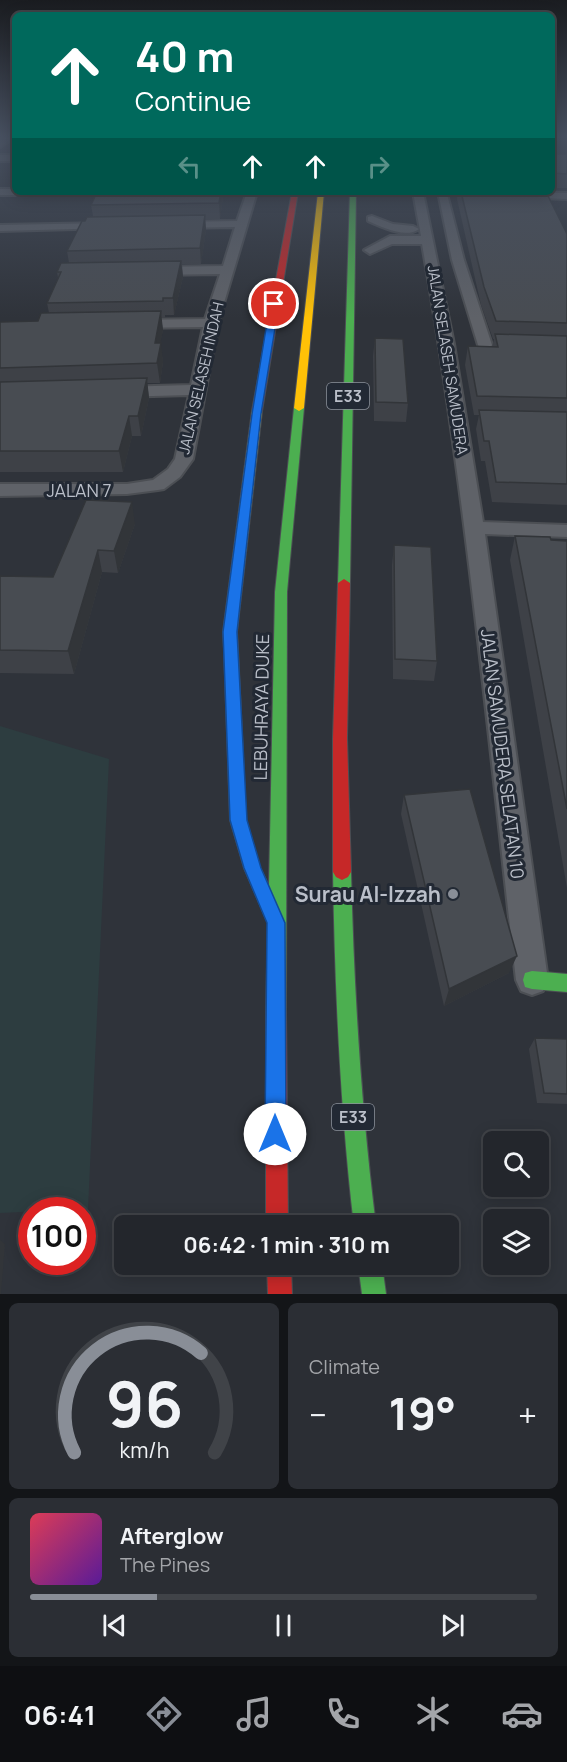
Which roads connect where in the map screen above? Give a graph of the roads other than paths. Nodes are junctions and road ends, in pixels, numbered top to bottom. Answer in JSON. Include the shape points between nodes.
{"nodes":[{"id":1,"x":250,"y":197,"type":"edge"},
{"id":2,"x":294,"y":197,"type":"edge"},
{"id":3,"x":320,"y":197,"type":"edge"},
{"id":4,"x":353,"y":197,"type":"edge"},
{"id":5,"x":419,"y":197,"type":"edge"},
{"id":6,"x":449,"y":197,"type":"edge"},
{"id":7,"x":371,"y":201,"type":"dead end"},
{"id":8,"x":372,"y":219,"type":"junction"},
{"id":9,"x":240,"y":224,"type":"junction"},
{"id":10,"x":158,"y":225,"type":"edge"},
{"id":11,"x":123,"y":226,"type":"edge"},
{"id":12,"x":0,"y":228,"type":"edge"},
{"id":13,"x":425,"y":235,"type":"junction"},
{"id":14,"x":370,"y":255,"type":"joint"},
{"id":15,"x":228,"y":270,"type":"junction"},
{"id":16,"x":138,"y":272,"type":"edge"},
{"id":17,"x":210,"y":323,"type":"junction"},
{"id":18,"x":118,"y":325,"type":"edge"},
{"id":19,"x":447,"y":344,"type":"junction"},
{"id":20,"x":363,"y":376,"type":"dead end"},
{"id":21,"x":197,"y":390,"type":"junction"},
{"id":22,"x":104,"y":392,"type":"edge"},
{"id":23,"x":459,"y":422,"type":"junction"},
{"id":24,"x":481,"y":422,"type":"edge"},
{"id":25,"x":347,"y":469,"type":"junction"},
{"id":26,"x":158,"y":485,"type":"joint"},
{"id":27,"x":0,"y":490,"type":"edge"},
{"id":28,"x":474,"y":528,"type":"junction"},
{"id":29,"x":567,"y":531,"type":"edge"},
{"id":30,"x":276,"y":923,"type":"junction"},
{"id":31,"x":532,"y":980,"type":"joint"},
{"id":32,"x":567,"y":982,"type":"edge"},
{"id":33,"x":277,"y":1215,"type":"edge"},
{"id":34,"x":364,"y":1215,"type":"edge"},
{"id":35,"x":279,"y":1275,"type":"edge"},
{"id":36,"x":371,"y":1275,"type":"edge"},
{"id":37,"x":280,"y":1294,"type":"edge"},
{"id":38,"x":374,"y":1294,"type":"edge"}],
"edges":[{"from":1,"to":9,"type":"street","name":"JALAN SELASEH INDAH"},
{"from":2,"to":30,"type":"main road","via":[[256,414],[230,632],[238,820],[252,868]]},
{"from":3,"to":30,"type":"main road","name":"LEBUHRAYA DUKE","number":"E33","via":[[281,592]]},
{"from":4,"to":25,"type":"main road","number":"E33"},
{"from":5,"to":13,"type":"street","name":"JALAN SELASEH SAMUDERA"},
{"from":6,"to":19,"type":"street","via":[[458,260],[490,345]]},
{"from":7,"to":8,"type":"main road"},
{"from":8,"to":13,"type":"street"},
{"from":8,"to":14,"type":"main road"},
{"from":9,"to":10,"type":"street"},
{"from":9,"to":15,"type":"street","name":"JALAN SELASEH INDAH"},
{"from":11,"to":12,"type":"street"},
{"from":13,"to":14,"type":"street","via":[[390,240]]},
{"from":13,"to":19,"type":"street","name":"JALAN SELASEH SAMUDERA"},
{"from":15,"to":16,"type":"street"},
{"from":15,"to":17,"type":"street","name":"JALAN SELASEH INDAH"},
{"from":17,"to":18,"type":"street"},
{"from":17,"to":21,"type":"street","name":"JALAN SELASEH INDAH"},
{"from":19,"to":23,"type":"street","name":"JALAN SELASEH SAMUDERA"},
{"from":20,"to":25,"type":"main road"},
{"from":21,"to":22,"type":"street"},
{"from":21,"to":26,"type":"street","name":"JALAN SELASEH INDAH","via":[[184,459],[174,474]]},
{"from":23,"to":24,"type":"street"},
{"from":23,"to":28,"type":"street","name":"JALAN SELASEH SAMUDERA"},
{"from":25,"to":34,"type":"main road","number":"E33","via":[[340,738],[345,1008]]},
{"from":26,"to":27,"type":"street","name":"JALAN 7","via":[[127,489]]},
{"from":28,"to":29,"type":"street"},
{"from":28,"to":31,"type":"street","name":"JALAN SAMUDERA SELATAN 10"},
{"from":30,"to":33,"type":"main road","name":"LEBUHRAYA DUKE","number":"E33"},
{"from":31,"to":32,"type":"main road"},
{"from":35,"to":37,"type":"main road"},
{"from":36,"to":38,"type":"main road"}]}
